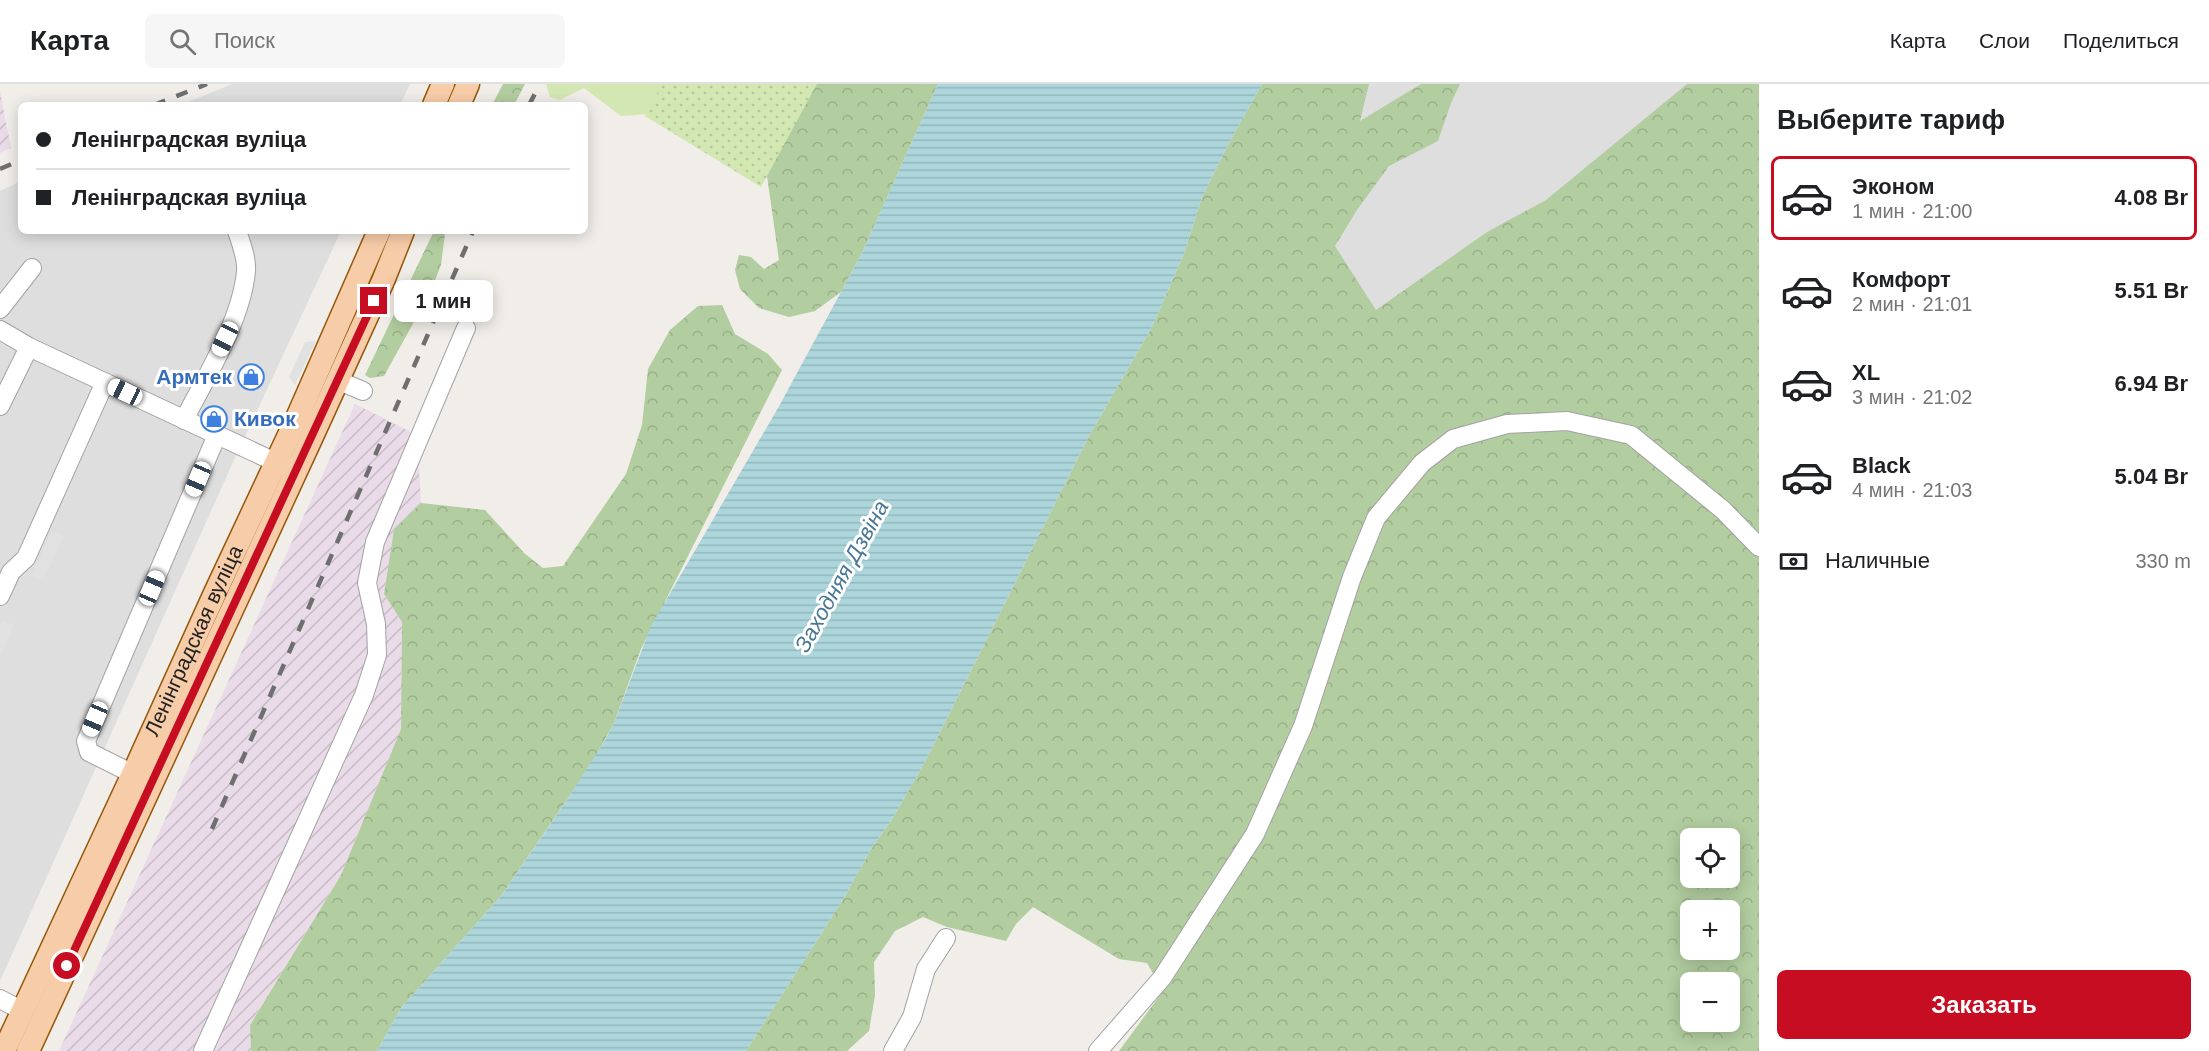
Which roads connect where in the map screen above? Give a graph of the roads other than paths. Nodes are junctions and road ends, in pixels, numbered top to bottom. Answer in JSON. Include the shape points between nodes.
{"nodes":[{"id":1,"x":443,"y":84,"type":"edge"},
{"id":2,"x":468,"y":84,"type":"edge"},
{"id":3,"x":435,"y":102,"type":"edge"},
{"id":4,"x":460,"y":102,"type":"edge"},
{"id":5,"x":238,"y":234,"type":"edge"},
{"id":6,"x":378,"y":234,"type":"edge"},
{"id":7,"x":402,"y":234,"type":"edge"},
{"id":8,"x":32,"y":268,"type":"dead end"},
{"id":9,"x":0,"y":309,"type":"edge"},
{"id":10,"x":466,"y":328,"type":"dead end"},
{"id":11,"x":0,"y":330,"type":"edge"},
{"id":12,"x":29,"y":347,"type":"junction"},
{"id":13,"x":337,"y":380,"type":"junction"},
{"id":14,"x":105,"y":382,"type":"junction"},
{"id":15,"x":363,"y":392,"type":"dead end"},
{"id":16,"x":0,"y":406,"type":"edge"},
{"id":17,"x":184,"y":420,"type":"junction"},
{"id":18,"x":217,"y":435,"type":"junction"},
{"id":19,"x":286,"y":467,"type":"junction"},
{"id":20,"x":1759,"y":547,"type":"edge"},
{"id":21,"x":0,"y":596,"type":"edge"},
{"id":22,"x":184,"y":660,"type":"junction"},
{"id":23,"x":204,"y":670,"type":"junction"},
{"id":24,"x":133,"y":774,"type":"junction"},
{"id":25,"x":127,"y":814,"type":"junction"},
{"id":26,"x":946,"y":938,"type":"dead end"},
{"id":27,"x":0,"y":999,"type":"edge"},
{"id":28,"x":23,"y":1011,"type":"junction"},
{"id":29,"x":4,"y":1051,"type":"edge"},
{"id":30,"x":28,"y":1051,"type":"edge"},
{"id":31,"x":203,"y":1051,"type":"edge"},
{"id":32,"x":893,"y":1051,"type":"edge"},
{"id":33,"x":1098,"y":1051,"type":"edge"}],
"edges":[{"from":1,"to":3,"type":"main road"},
{"from":2,"to":4,"type":"main road"},
{"from":5,"to":17,"type":"street","via":[[246,270],[240,301]]},
{"from":6,"to":19,"type":"main road","name":"Ленінградская вуліца"},
{"from":7,"to":13,"type":"main road","name":"Ленінградская вуліца"},
{"from":8,"to":9,"type":"street"},
{"from":10,"to":31,"type":"street","via":[[375,542],[367,583],[376,624],[377,656],[364,695]]},
{"from":11,"to":12,"type":"street"},
{"from":12,"to":14,"type":"street"},
{"from":12,"to":16,"type":"street"},
{"from":13,"to":15,"type":"street"},
{"from":13,"to":19,"type":"main road","name":"Ленінградская вуліца"},
{"from":14,"to":17,"type":"street"},
{"from":14,"to":21,"type":"street","via":[[26,558],[11,572]]},
{"from":17,"to":18,"type":"street"},
{"from":18,"to":19,"type":"street"},
{"from":18,"to":24,"type":"street","via":[[86,741],[89,752]]},
{"from":19,"to":22,"type":"main road","name":"Ленінградская вуліца"},
{"from":19,"to":23,"type":"main road","name":"Ленінградская вуліца"},
{"from":20,"to":33,"type":"street","via":[[1723,510],[1631,435],[1568,421],[1507,424],[1453,439],[1422,463],[1376,518],[1352,577],[1303,726],[1256,834],[1162,978]]},
{"from":22,"to":23,"type":"street"},
{"from":22,"to":24,"type":"main road","name":"Ленінградская вуліца"},
{"from":23,"to":25,"type":"main road","name":"Ленінградская вуліца"},
{"from":24,"to":25,"type":"main road","name":"Ленінградская вуліца"},
{"from":25,"to":28,"type":"main road","name":"Ленінградская вуліца"},
{"from":25,"to":30,"type":"main road","name":"Ленінградская вуліца"},
{"from":26,"to":32,"type":"street","via":[[926,969],[912,1017]]},
{"from":27,"to":28,"type":"street"},
{"from":28,"to":29,"type":"main road","name":"Ленінградская вуліца"}]}
